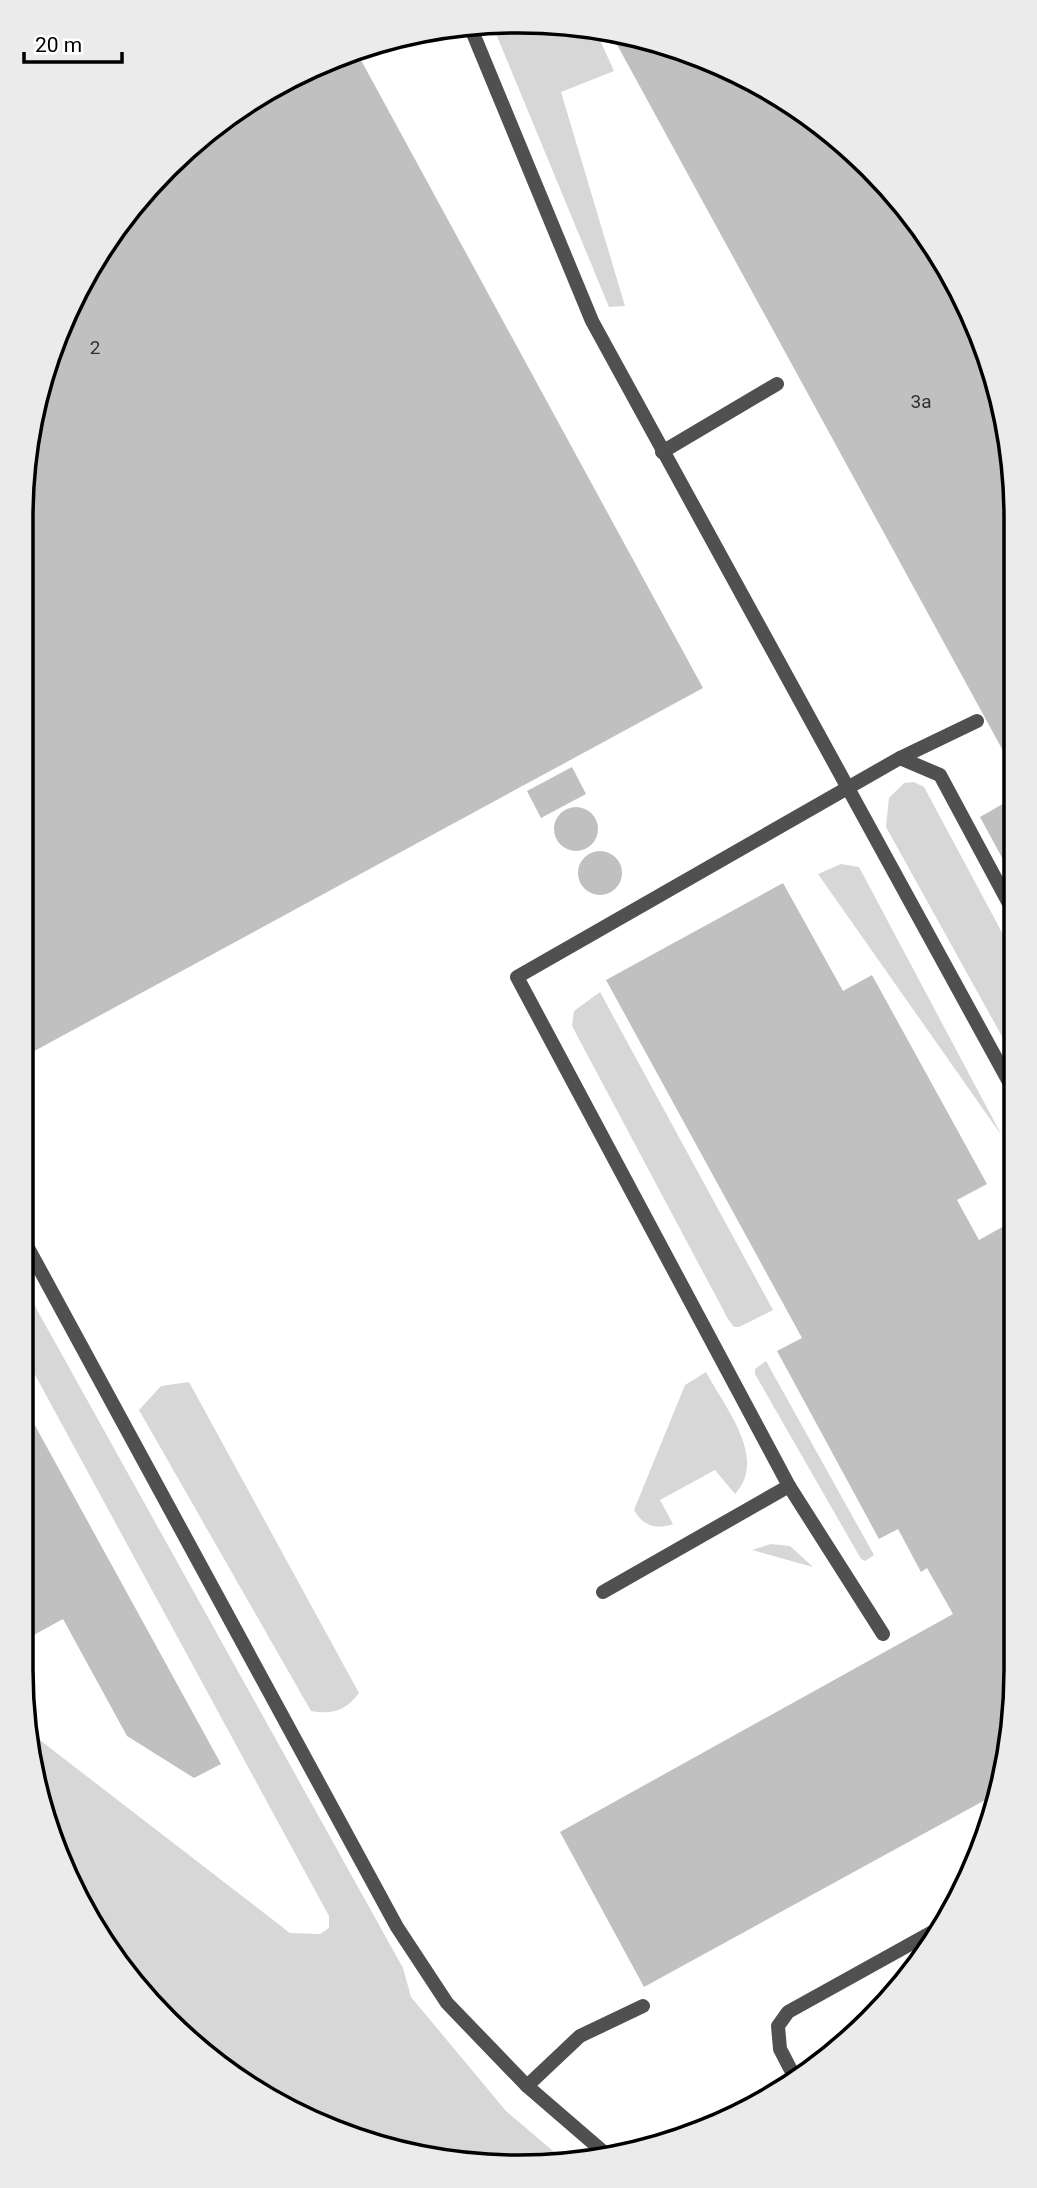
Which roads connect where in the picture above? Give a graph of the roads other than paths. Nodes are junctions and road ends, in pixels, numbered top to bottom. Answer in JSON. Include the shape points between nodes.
{"nodes":[{"id":1,"x":474,"y":35,"type":"edge"},
{"id":2,"x":777,"y":384,"type":"dead end"},
{"id":3,"x":662,"y":452,"type":"junction"},
{"id":4,"x":977,"y":720,"type":"dead end"},
{"id":5,"x":900,"y":758,"type":"junction"},
{"id":6,"x":846,"y":789,"type":"junction"},
{"id":7,"x":1004,"y":894,"type":"edge"},
{"id":8,"x":1004,"y":1073,"type":"edge"},
{"id":9,"x":33,"y":1257,"type":"edge"},
{"id":10,"x":789,"y":1486,"type":"junction"},
{"id":11,"x":603,"y":1592,"type":"dead end"},
{"id":12,"x":883,"y":1634,"type":"dead end"},
{"id":13,"x":923,"y":1937,"type":"edge"},
{"id":14,"x":643,"y":2006,"type":"dead end"},
{"id":15,"x":791,"y":2071,"type":"edge"},
{"id":16,"x":527,"y":2086,"type":"junction"},
{"id":17,"x":599,"y":2148,"type":"edge"}],
"edges":[{"from":1,"to":3,"type":"lane","via":[[592,321]]},
{"from":2,"to":3,"type":"lane"},
{"from":3,"to":6,"type":"lane"},
{"from":4,"to":5,"type":"lane"},
{"from":5,"to":6,"type":"lane"},
{"from":5,"to":7,"type":"lane","via":[[940,775]]},
{"from":6,"to":8,"type":"lane"},
{"from":6,"to":10,"type":"lane","via":[[517,977]]},
{"from":9,"to":16,"type":"lane","via":[[397,1927],[447,2003]]},
{"from":10,"to":11,"type":"lane"},
{"from":10,"to":12,"type":"lane"},
{"from":13,"to":15,"type":"lane","via":[[788,2012],[778,2026],[780,2049]]},
{"from":14,"to":16,"type":"lane","via":[[580,2036]]},
{"from":16,"to":17,"type":"lane"}]}
